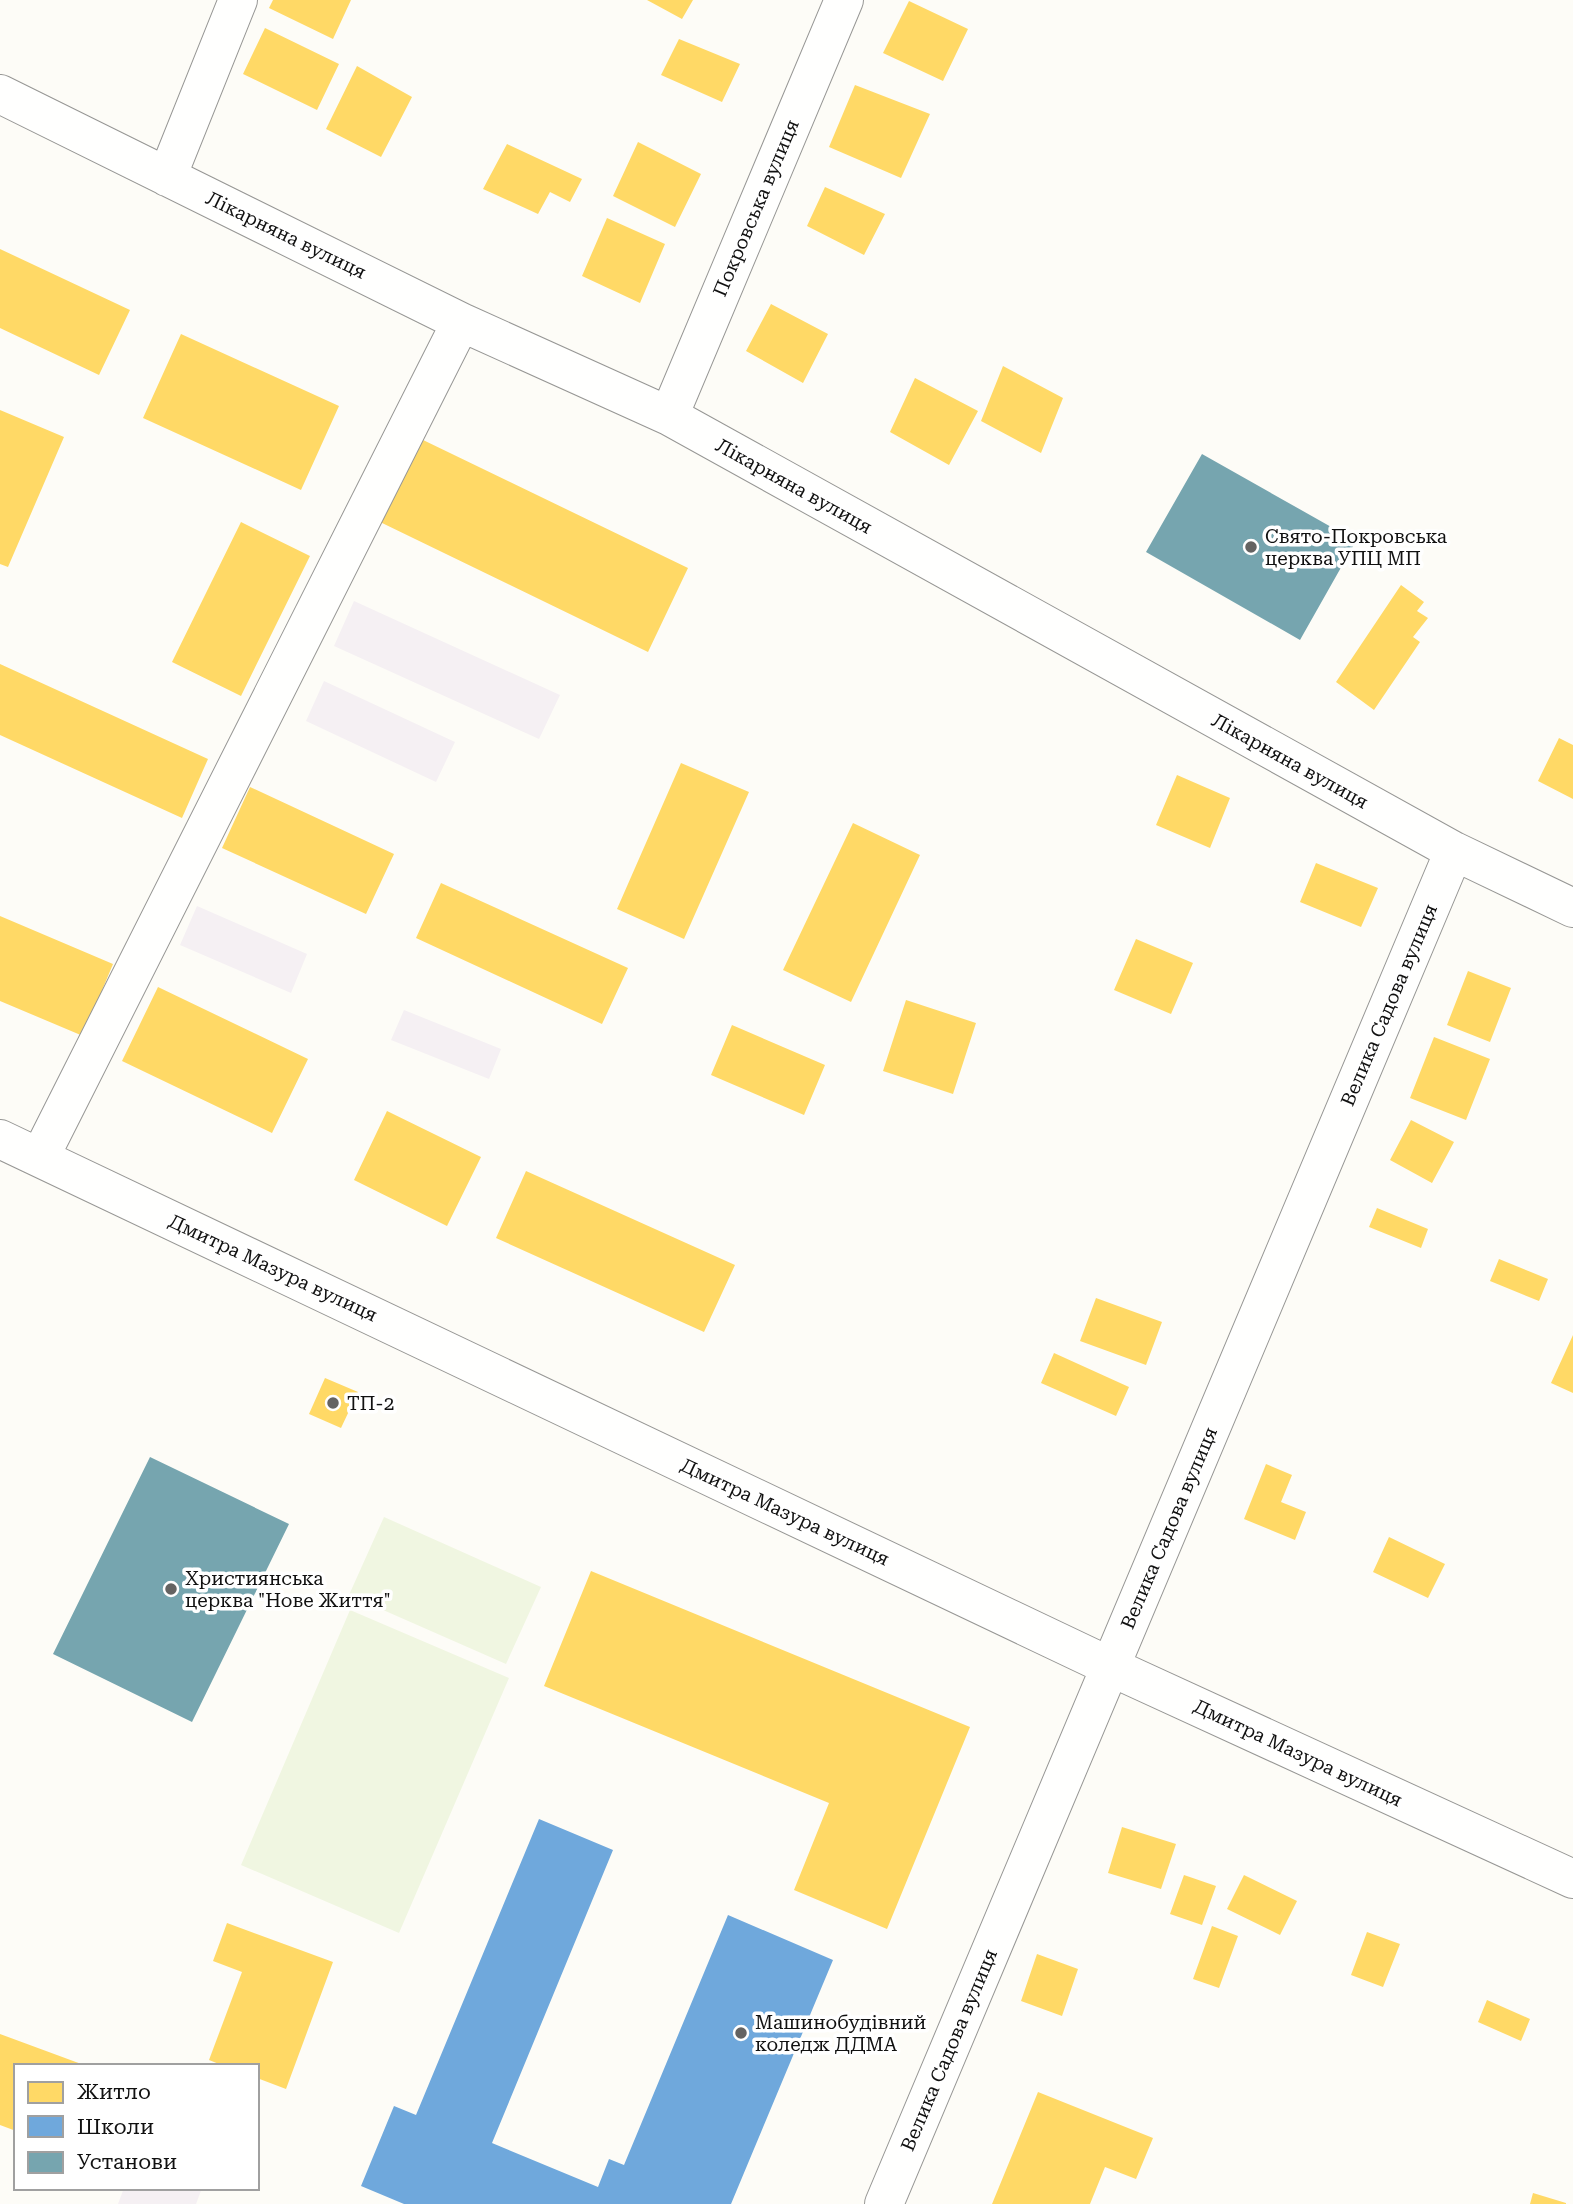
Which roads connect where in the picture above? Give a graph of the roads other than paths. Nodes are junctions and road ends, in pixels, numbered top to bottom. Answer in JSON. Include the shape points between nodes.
{"nodes":[{"id":1,"x":237,"y":0,"type":"edge"},
{"id":2,"x":844,"y":0,"type":"edge"},
{"id":3,"x":0,"y":94,"type":"edge"},
{"id":4,"x":167,"y":177,"type":"junction"},
{"id":5,"x":461,"y":321,"type":"junction"},
{"id":6,"x":669,"y":416,"type":"junction"},
{"id":7,"x":1454,"y":851,"type":"junction"},
{"id":8,"x":1573,"y":908,"type":"edge"},
{"id":9,"x":0,"y":1139,"type":"edge"},
{"id":10,"x":40,"y":1157,"type":"junction"},
{"id":11,"x":1111,"y":1667,"type":"junction"},
{"id":12,"x":1573,"y":1879,"type":"edge"},
{"id":13,"x":884,"y":2204,"type":"edge"}],
"edges":[{"from":1,"to":4,"type":"street"},
{"from":2,"to":6,"type":"street","name":"Покровська вулиця"},
{"from":3,"to":4,"type":"street","name":"Лікарняна вулиця"},
{"from":4,"to":5,"type":"street","name":"Лікарняна вулиця"},
{"from":5,"to":6,"type":"street","name":"Лікарняна вулиця"},
{"from":5,"to":10,"type":"street"},
{"from":6,"to":7,"type":"street","name":"Лікарняна вулиця"},
{"from":7,"to":8,"type":"street","name":"Лікарняна вулиця"},
{"from":7,"to":11,"type":"street","name":"Велика Садова вулиця"},
{"from":9,"to":10,"type":"street","name":"Дмитра Мазура вулиця"},
{"from":10,"to":11,"type":"street","name":"Дмитра Мазура вулиця"},
{"from":11,"to":12,"type":"street","name":"Дмитра Мазура вулиця"},
{"from":11,"to":13,"type":"street","name":"Велика Садова вулиця"}]}
